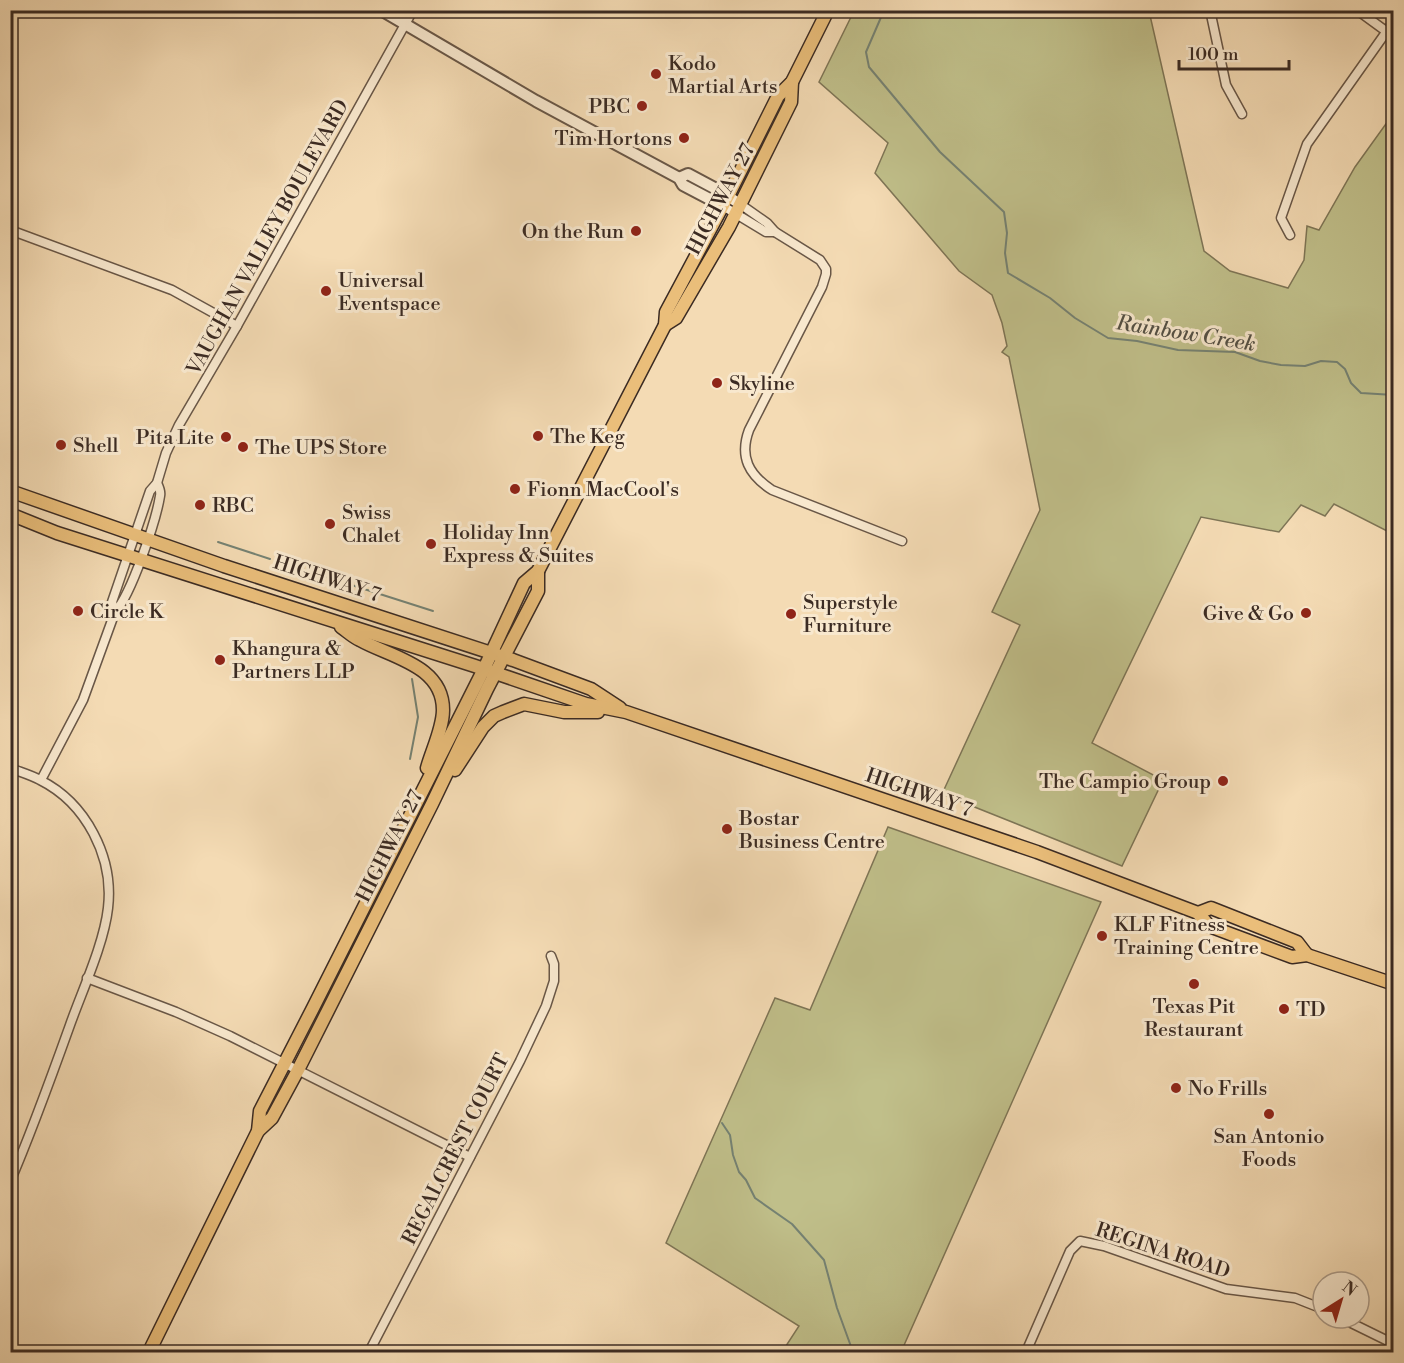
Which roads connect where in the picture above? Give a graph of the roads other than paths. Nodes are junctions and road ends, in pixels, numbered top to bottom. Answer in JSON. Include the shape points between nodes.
{"nodes":[{"id":1,"x":381,"y":10,"type":"edge"},
{"id":2,"x":413,"y":10,"type":"edge"},
{"id":3,"x":828,"y":10,"type":"edge"},
{"id":4,"x":1210,"y":10,"type":"edge"},
{"id":5,"x":1357,"y":10,"type":"edge"},
{"id":6,"x":1394,"y":21,"type":"edge"},
{"id":7,"x":405,"y":24,"type":"junction"},
{"id":8,"x":1390,"y":34,"type":"edge"},
{"id":9,"x":792,"y":82,"type":"junction"},
{"id":10,"x":1242,"y":114,"type":"dead end"},
{"id":11,"x":726,"y":201,"type":"junction"},
{"id":12,"x":738,"y":209,"type":"junction"},
{"id":13,"x":10,"y":230,"type":"edge"},
{"id":14,"x":1290,"y":235,"type":"dead end"},
{"id":15,"x":665,"y":325,"type":"junction"},
{"id":16,"x":237,"y":326,"type":"junction"},
{"id":17,"x":10,"y":491,"type":"edge"},
{"id":18,"x":10,"y":514,"type":"edge"},
{"id":19,"x":142,"y":536,"type":"junction"},
{"id":20,"x":902,"y":541,"type":"dead end"},
{"id":21,"x":134,"y":558,"type":"junction"},
{"id":22,"x":115,"y":612,"type":"junction"},
{"id":23,"x":330,"y":620,"type":"junction"},
{"id":24,"x":497,"y":656,"type":"junction"},
{"id":25,"x":490,"y":671,"type":"junction"},
{"id":26,"x":626,"y":712,"type":"junction"},
{"id":27,"x":10,"y":768,"type":"edge"},
{"id":28,"x":41,"y":780,"type":"junction"},
{"id":29,"x":418,"y":798,"type":"junction"},
{"id":30,"x":432,"y":804,"type":"junction"},
{"id":31,"x":1198,"y":913,"type":"junction"},
{"id":32,"x":1307,"y":955,"type":"junction"},
{"id":33,"x":551,"y":956,"type":"dead end"},
{"id":34,"x":87,"y":978,"type":"junction"},
{"id":35,"x":1394,"y":984,"type":"edge"},
{"id":36,"x":283,"y":1062,"type":"junction"},
{"id":37,"x":298,"y":1070,"type":"junction"},
{"id":38,"x":258,"y":1131,"type":"junction"},
{"id":39,"x":470,"y":1157,"type":"junction"},
{"id":40,"x":10,"y":1182,"type":"edge"},
{"id":41,"x":1311,"y":1304,"type":"edge"},
{"id":42,"x":1365,"y":1330,"type":"edge"},
{"id":43,"x":1393,"y":1344,"type":"edge"},
{"id":44,"x":149,"y":1353,"type":"edge"},
{"id":45,"x":369,"y":1353,"type":"edge"},
{"id":46,"x":1026,"y":1353,"type":"edge"},
{"id":47,"x":1389,"y":1353,"type":"edge"}],
"edges":[{"from":1,"to":7,"type":"street"},
{"from":2,"to":7,"type":"street","name":"VAUGHAN VALLEY BOULEVARD"},
{"from":3,"to":9,"type":"main road","name":"HIGHWAY 27"},
{"from":4,"to":10,"type":"street","via":[[1226,85]]},
{"from":5,"to":8,"type":"street"},
{"from":6,"to":8,"type":"street"},
{"from":7,"to":11,"type":"street","via":[[679,178],[688,174]]},
{"from":7,"to":16,"type":"street","name":"VAUGHAN VALLEY BOULEVARD"},
{"from":8,"to":14,"type":"street","via":[[1307,144],[1281,218]]},
{"from":9,"to":11,"type":"main road","name":"HIGHWAY 27","via":[[778,96]]},
{"from":9,"to":12,"type":"main road","name":"HIGHWAY 27","via":[[791,102]]},
{"from":11,"to":12,"type":"street"},
{"from":11,"to":15,"type":"main road","name":"HIGHWAY 27","via":[[666,312]]},
{"from":12,"to":15,"type":"main road","name":"HIGHWAY 27","via":[[676,318]]},
{"from":12,"to":20,"type":"street","via":[[765,232],[775,232],[820,260],[826,269],[822,287],[749,430],[748,466],[759,482],[772,490]]},
{"from":13,"to":16,"type":"street","via":[[172,290]]},
{"from":15,"to":24,"type":"main road","name":"HIGHWAY 27","via":[[538,571],[524,583]]},
{"from":16,"to":19,"type":"street","name":"VAUGHAN VALLEY BOULEVARD","via":[[166,453],[157,483],[161,494]]},
{"from":17,"to":19,"type":"main road","name":"HIGHWAY 7"},
{"from":18,"to":21,"type":"main road","name":"HIGHWAY 7"},
{"from":19,"to":21,"type":"street","name":"VAUGHAN VALLEY BOULEVARD"},
{"from":19,"to":21,"type":"street"},
{"from":19,"to":24,"type":"main road","name":"HIGHWAY 7"},
{"from":21,"to":22,"type":"street","via":[[122,604]]},
{"from":21,"to":22,"type":"street","via":[[112,602]]},
{"from":21,"to":23,"type":"main road","name":"HIGHWAY 7"},
{"from":22,"to":28,"type":"street","via":[[83,700]]},
{"from":23,"to":25,"type":"main road","name":"HIGHWAY 7"},
{"from":23,"to":29,"type":"main road","via":[[360,640],[423,671],[440,695],[443,710]]},
{"from":24,"to":25,"type":"main road","name":"HIGHWAY 27"},
{"from":24,"to":26,"type":"main road","name":"HIGHWAY 7","via":[[591,689]]},
{"from":25,"to":26,"type":"main road","name":"HIGHWAY 7","via":[[586,705]]},
{"from":25,"to":29,"type":"main road","name":"HIGHWAY 27"},
{"from":25,"to":30,"type":"main road","name":"HIGHWAY 27"},
{"from":26,"to":30,"type":"main road","via":[[564,712],[525,704],[494,716]]},
{"from":26,"to":31,"type":"main road","name":"HIGHWAY 7","via":[[1037,852]]},
{"from":27,"to":28,"type":"street"},
{"from":28,"to":34,"type":"street","via":[[74,805],[87,821],[107,869],[108,910]]},
{"from":29,"to":36,"type":"main road","name":"HIGHWAY 27"},
{"from":30,"to":37,"type":"main road","name":"HIGHWAY 27"},
{"from":31,"to":32,"type":"main road","name":"HIGHWAY 7","via":[[1209,926],[1292,957]]},
{"from":31,"to":32,"type":"main road","name":"HIGHWAY 7","via":[[1211,908],[1248,921],[1297,942]]},
{"from":32,"to":35,"type":"main road","name":"HIGHWAY 7"},
{"from":33,"to":39,"type":"street","name":"REGALCREST COURT","via":[[554,981],[546,1006]]},
{"from":34,"to":36,"type":"street","via":[[176,1012]]},
{"from":34,"to":40,"type":"street"},
{"from":36,"to":37,"type":"street"},
{"from":36,"to":38,"type":"main road","name":"HIGHWAY 27","via":[[260,1111]]},
{"from":37,"to":38,"type":"main road","name":"HIGHWAY 27","via":[[272,1118]]},
{"from":37,"to":39,"type":"street"},
{"from":38,"to":44,"type":"main road","name":"HIGHWAY 27"},
{"from":39,"to":45,"type":"street","name":"REGALCREST COURT"},
{"from":41,"to":46,"type":"street","name":"REGINA ROAD","via":[[1295,1298],[1226,1289],[1080,1241],[1070,1251]]},
{"from":42,"to":43,"type":"street"},
{"from":43,"to":47,"type":"main road"}]}
